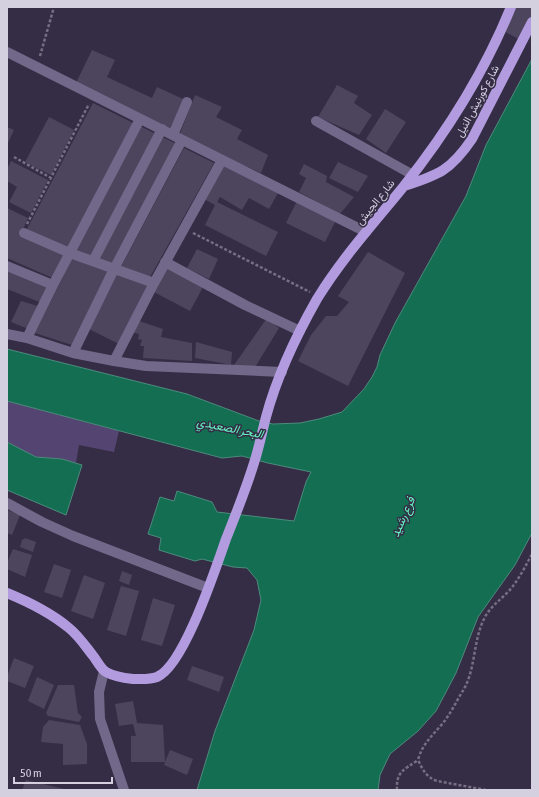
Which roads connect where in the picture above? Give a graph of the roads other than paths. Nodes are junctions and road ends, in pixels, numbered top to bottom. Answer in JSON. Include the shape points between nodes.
{"nodes":[{"id":1,"x":512,"y":7,"type":"edge"},
{"id":2,"x":532,"y":22,"type":"edge"},
{"id":3,"x":7,"y":52,"type":"edge"},
{"id":4,"x":187,"y":102,"type":"dead end"},
{"id":5,"x":140,"y":119,"type":"junction"},
{"id":6,"x":316,"y":121,"type":"dead end"},
{"id":7,"x":162,"y":130,"type":"junction"},
{"id":8,"x":177,"y":137,"type":"junction"},
{"id":9,"x":222,"y":160,"type":"junction"},
{"id":10,"x":413,"y":175,"type":"junction"},
{"id":11,"x":404,"y":186,"type":"junction"},
{"id":12,"x":24,"y":232,"type":"road end"},
{"id":13,"x":366,"y":232,"type":"junction"},
{"id":14,"x":70,"y":253,"type":"junction"},
{"id":15,"x":93,"y":261,"type":"junction"},
{"id":16,"x":165,"y":262,"type":"junction"},
{"id":17,"x":7,"y":266,"type":"edge"},
{"id":18,"x":114,"y":269,"type":"junction"},
{"id":19,"x":154,"y":283,"type":"junction"},
{"id":20,"x":53,"y":285,"type":"junction"},
{"id":21,"x":300,"y":331,"type":"junction"},
{"id":22,"x":7,"y":334,"type":"edge"},
{"id":23,"x":27,"y":338,"type":"junction"},
{"id":24,"x":73,"y":353,"type":"junction"},
{"id":25,"x":114,"y":361,"type":"junction"},
{"id":26,"x":282,"y":372,"type":"junction"},
{"id":27,"x":7,"y":503,"type":"edge"},
{"id":28,"x":208,"y":588,"type":"junction"},
{"id":29,"x":7,"y":593,"type":"edge"},
{"id":30,"x":104,"y":671,"type":"junction"},
{"id":31,"x":124,"y":790,"type":"edge"}],
"edges":[{"from":1,"to":10,"type":"main road","name":"شارع الجيش","via":[[451,121]]},
{"from":2,"to":11,"type":"main road","name":"شارع كورنيش النيل","via":[[464,151],[454,163],[431,177]]},
{"from":3,"to":5,"type":"street"},
{"from":4,"to":8,"type":"street"},
{"from":5,"to":7,"type":"street"},
{"from":5,"to":14,"type":"street"},
{"from":6,"to":10,"type":"street"},
{"from":7,"to":8,"type":"street"},
{"from":7,"to":15,"type":"street"},
{"from":8,"to":9,"type":"street"},
{"from":8,"to":18,"type":"street"},
{"from":9,"to":13,"type":"street"},
{"from":9,"to":16,"type":"street"},
{"from":10,"to":11,"type":"main road","name":"شارع الجيش"},
{"from":11,"to":13,"type":"main road","name":"شارع الجيش"},
{"from":12,"to":14,"type":"street"},
{"from":13,"to":21,"type":"main road","name":"شارع الجيش","via":[[319,297]]},
{"from":14,"to":15,"type":"street"},
{"from":14,"to":20,"type":"street"},
{"from":15,"to":18,"type":"street"},
{"from":16,"to":19,"type":"street"},
{"from":16,"to":21,"type":"street"},
{"from":17,"to":20,"type":"street"},
{"from":18,"to":19,"type":"street"},
{"from":18,"to":24,"type":"street"},
{"from":19,"to":25,"type":"street"},
{"from":20,"to":23,"type":"street"},
{"from":21,"to":26,"type":"main road","name":"شارع الجيش"},
{"from":22,"to":23,"type":"street"},
{"from":23,"to":24,"type":"street"},
{"from":24,"to":25,"type":"street"},
{"from":25,"to":26,"type":"street","via":[[146,366]]},
{"from":26,"to":28,"type":"main road","name":"شارع الجيش","via":[[266,416],[255,461]]},
{"from":27,"to":28,"type":"street","via":[[73,536]]},
{"from":28,"to":30,"type":"main road","name":"شارع الجيش","via":[[197,618],[166,672],[144,679],[123,678]]},
{"from":29,"to":30,"type":"main road","via":[[31,603],[69,628]]},
{"from":30,"to":31,"type":"street","via":[[99,692],[100,719]]}]}
